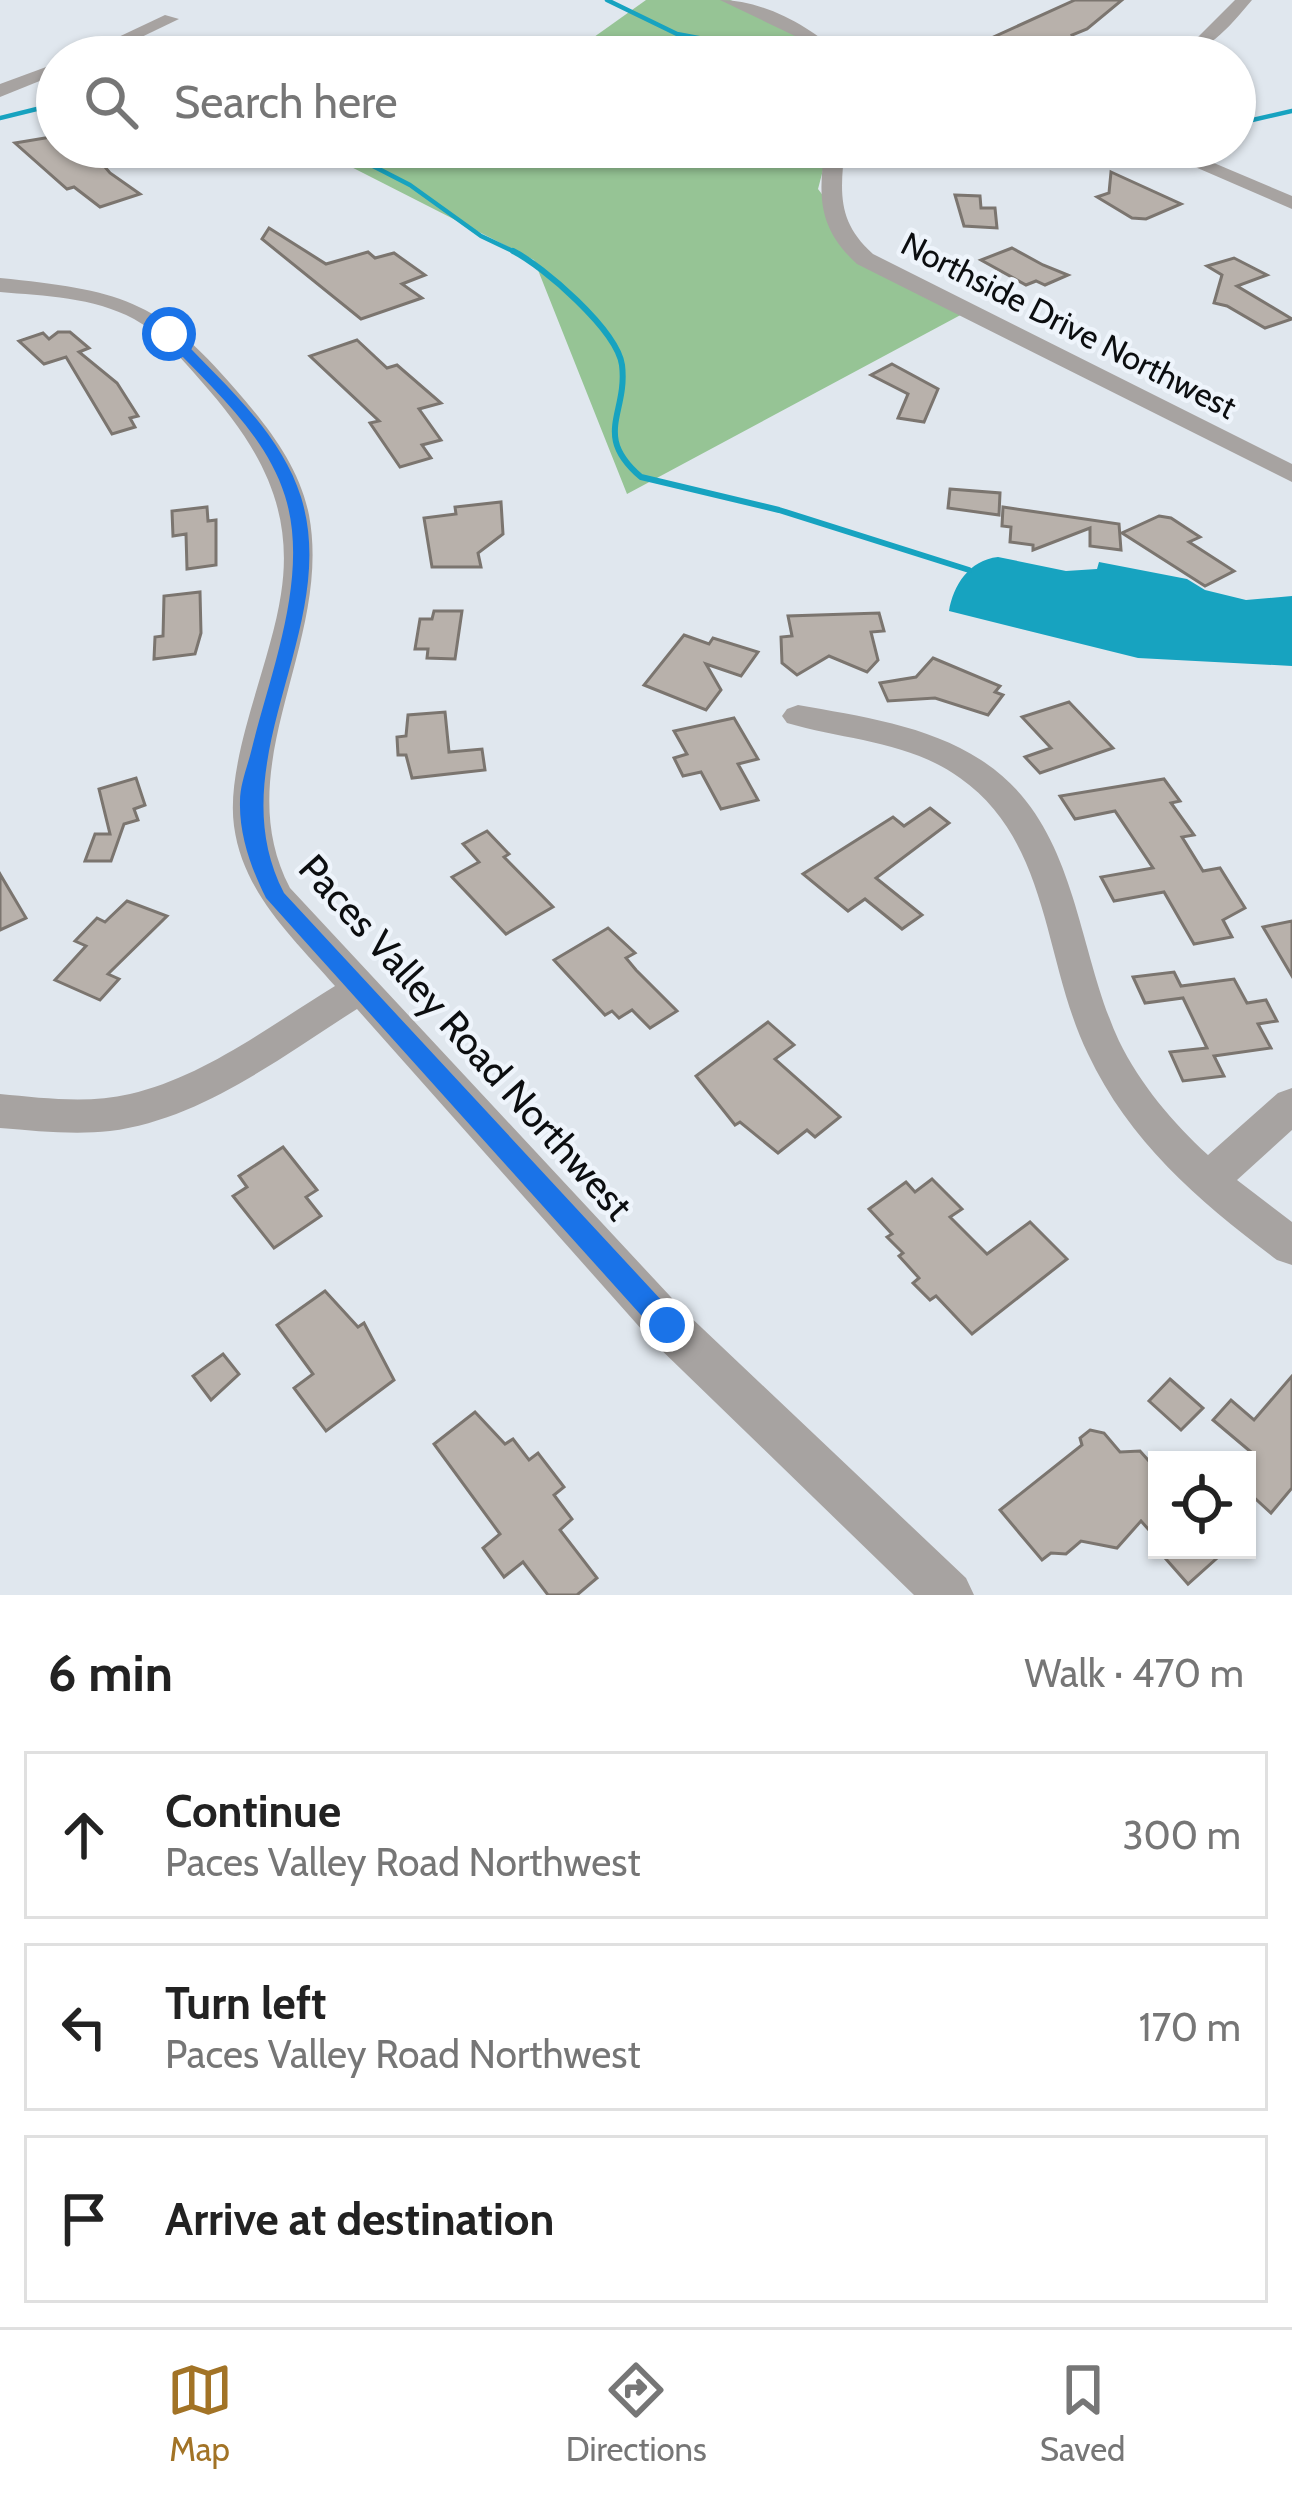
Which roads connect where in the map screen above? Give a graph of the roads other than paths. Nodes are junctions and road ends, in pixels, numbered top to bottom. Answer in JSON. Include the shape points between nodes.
{"nodes":[{"id":1,"x":728,"y":0,"type":"edge"},
{"id":2,"x":1244,"y":0,"type":"edge"},
{"id":3,"x":171,"y":20,"type":"dead end"},
{"id":4,"x":134,"y":36,"type":"edge"},
{"id":5,"x":806,"y":36,"type":"edge"},
{"id":6,"x":1209,"y":36,"type":"edge"},
{"id":7,"x":36,"y":76,"type":"edge"},
{"id":8,"x":0,"y":91,"type":"edge"},
{"id":9,"x":833,"y":168,"type":"edge"},
{"id":10,"x":1209,"y":168,"type":"edge"},
{"id":11,"x":1292,"y":203,"type":"edge"},
{"id":12,"x":0,"y":285,"type":"edge"},
{"id":13,"x":1292,"y":474,"type":"edge"},
{"id":14,"x":798,"y":716,"type":"dead end"},
{"id":15,"x":358,"y":990,"type":"junction"},
{"id":16,"x":1292,"y":1105,"type":"edge"},
{"id":17,"x":0,"y":1111,"type":"edge"},
{"id":18,"x":1207,"y":1182,"type":"junction"},
{"id":19,"x":1292,"y":1246,"type":"edge"},
{"id":20,"x":949,"y":1595,"type":"edge"}],
"edges":[{"from":1,"to":5,"type":"street"},
{"from":2,"to":6,"type":"street"},
{"from":3,"to":4,"type":"street"},
{"from":7,"to":8,"type":"street"},
{"from":9,"to":13,"type":"street","name":"Northside Drive Northwest","via":[[828,207],[841,236],[865,259]]},
{"from":10,"to":11,"type":"street"},
{"from":12,"to":15,"type":"street","name":"Paces Valley Road Northwest","via":[[90,297],[158,324],[247,415],[282,468],[301,557],[252,779],[250,827],[277,898]]},
{"from":14,"to":18,"type":"street","via":[[925,743],[1019,811],[1057,896],[1103,1048],[1161,1137]]},
{"from":15,"to":17,"type":"street","via":[[160,1102],[108,1115]]},
{"from":15,"to":20,"type":"street","name":"Paces Valley Road Northwest","via":[[667,1325]]},
{"from":16,"to":18,"type":"street"},
{"from":18,"to":19,"type":"street"}]}
